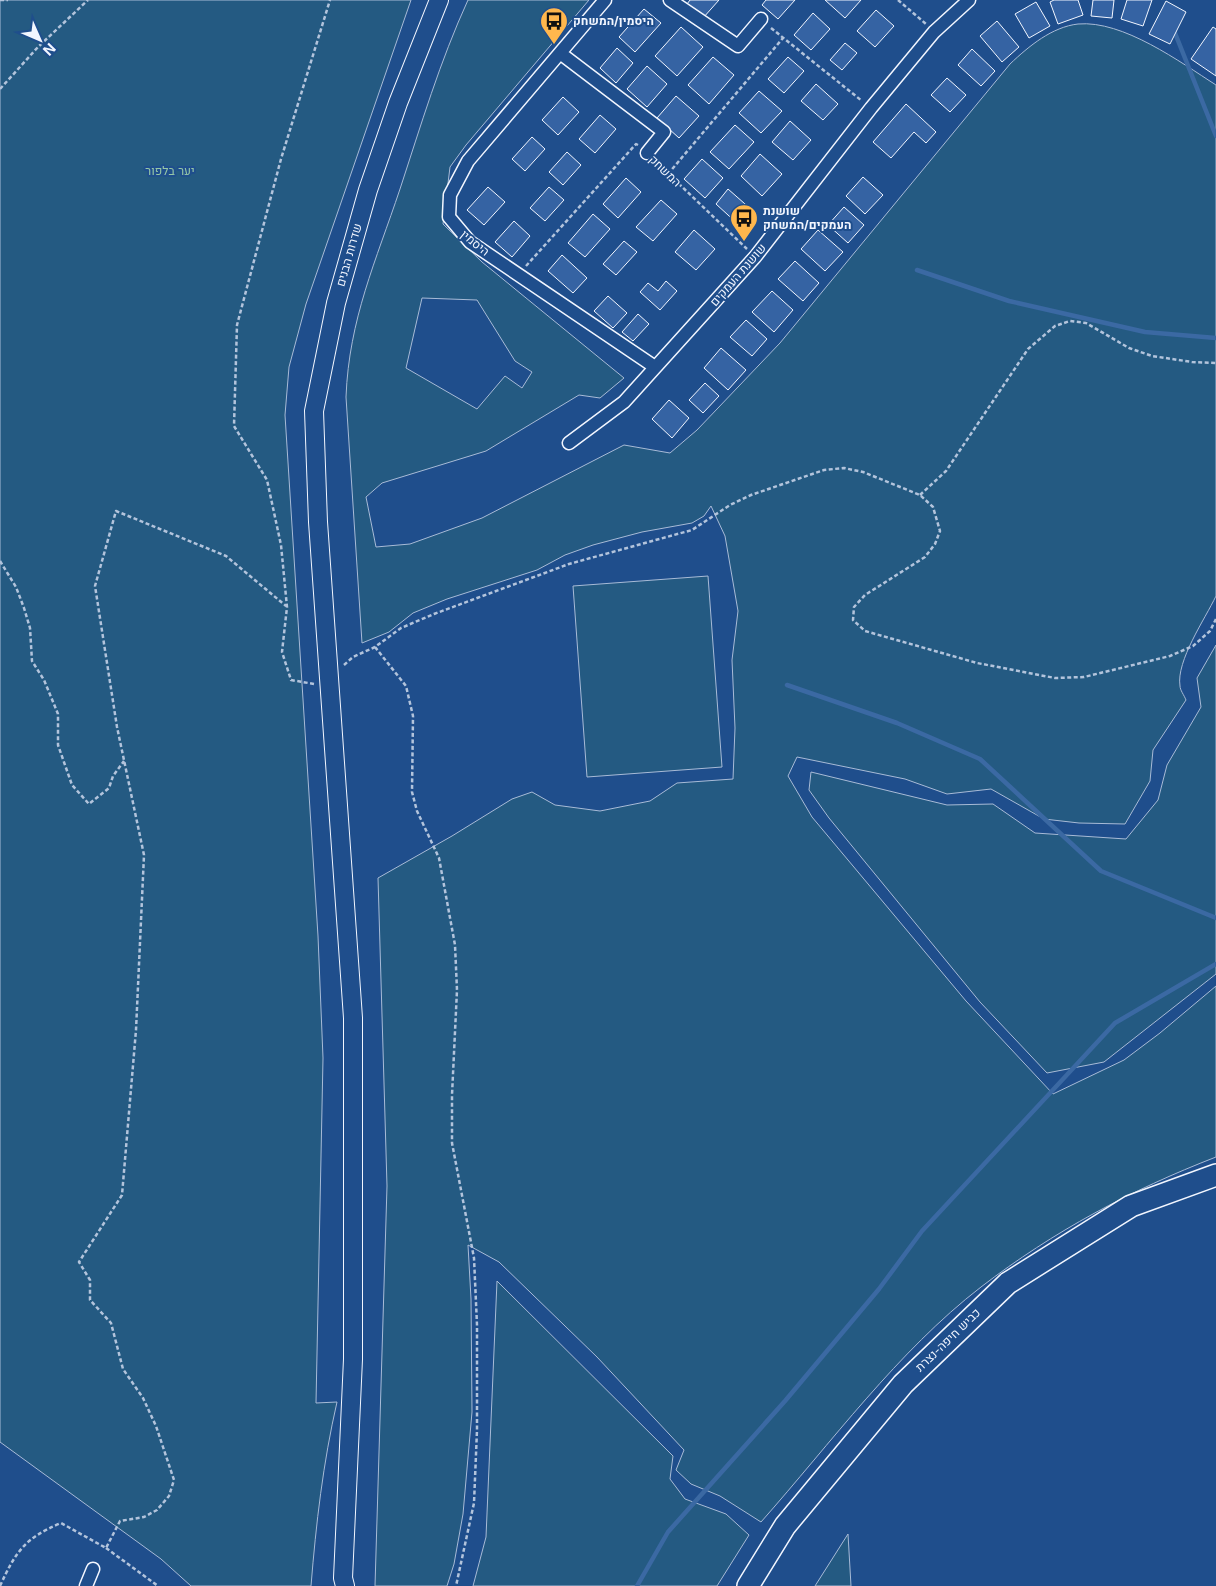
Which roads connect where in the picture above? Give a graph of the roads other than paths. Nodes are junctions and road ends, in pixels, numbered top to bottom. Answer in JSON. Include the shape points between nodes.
{"nodes":[{"id":1,"x":439,"y":0,"type":"edge"},
{"id":2,"x":605,"y":0,"type":"edge"},
{"id":3,"x":670,"y":0,"type":"edge"},
{"id":4,"x":968,"y":0,"type":"edge"},
{"id":5,"x":761,"y":19,"type":"road end"},
{"id":6,"x":560,"y":53,"type":"junction"},
{"id":7,"x":646,"y":153,"type":"road end"},
{"id":8,"x":655,"y":367,"type":"junction"},
{"id":9,"x":569,"y":443,"type":"dead end"},
{"id":10,"x":1216,"y":1175,"type":"edge"},
{"id":11,"x":93,"y":1569,"type":"dead end"},
{"id":12,"x":86,"y":1586,"type":"edge"},
{"id":13,"x":345,"y":1586,"type":"edge"},
{"id":14,"x":748,"y":1586,"type":"edge"}],
"edges":[{"from":1,"to":13,"type":"main road","name":"שדרות הבנים","via":[[398,102],[368,190],[336,303],[314,411],[318,522],[353,1018],[352,1359]]},
{"from":2,"to":6,"type":"street","name":"היסמין"},
{"from":3,"to":5,"type":"street","via":[[738,46]]},
{"from":4,"to":8,"type":"street","name":"שושנת העמקים","via":[[934,32],[870,108],[755,256]]},
{"from":6,"to":7,"type":"street","name":"המשחק","via":[[664,132]]},
{"from":6,"to":8,"type":"street","name":"היסמין","via":[[468,161],[450,196],[449,217],[470,242]]},
{"from":8,"to":9,"type":"street","name":"שושנת העמקים","via":[[624,402]]},
{"from":10,"to":14,"type":"highway","name":"כביש חיפה-נצרת","via":[[1131,1206],[1008,1283],[902,1384],[785,1526]]},
{"from":11,"to":12,"type":"street"}]}
